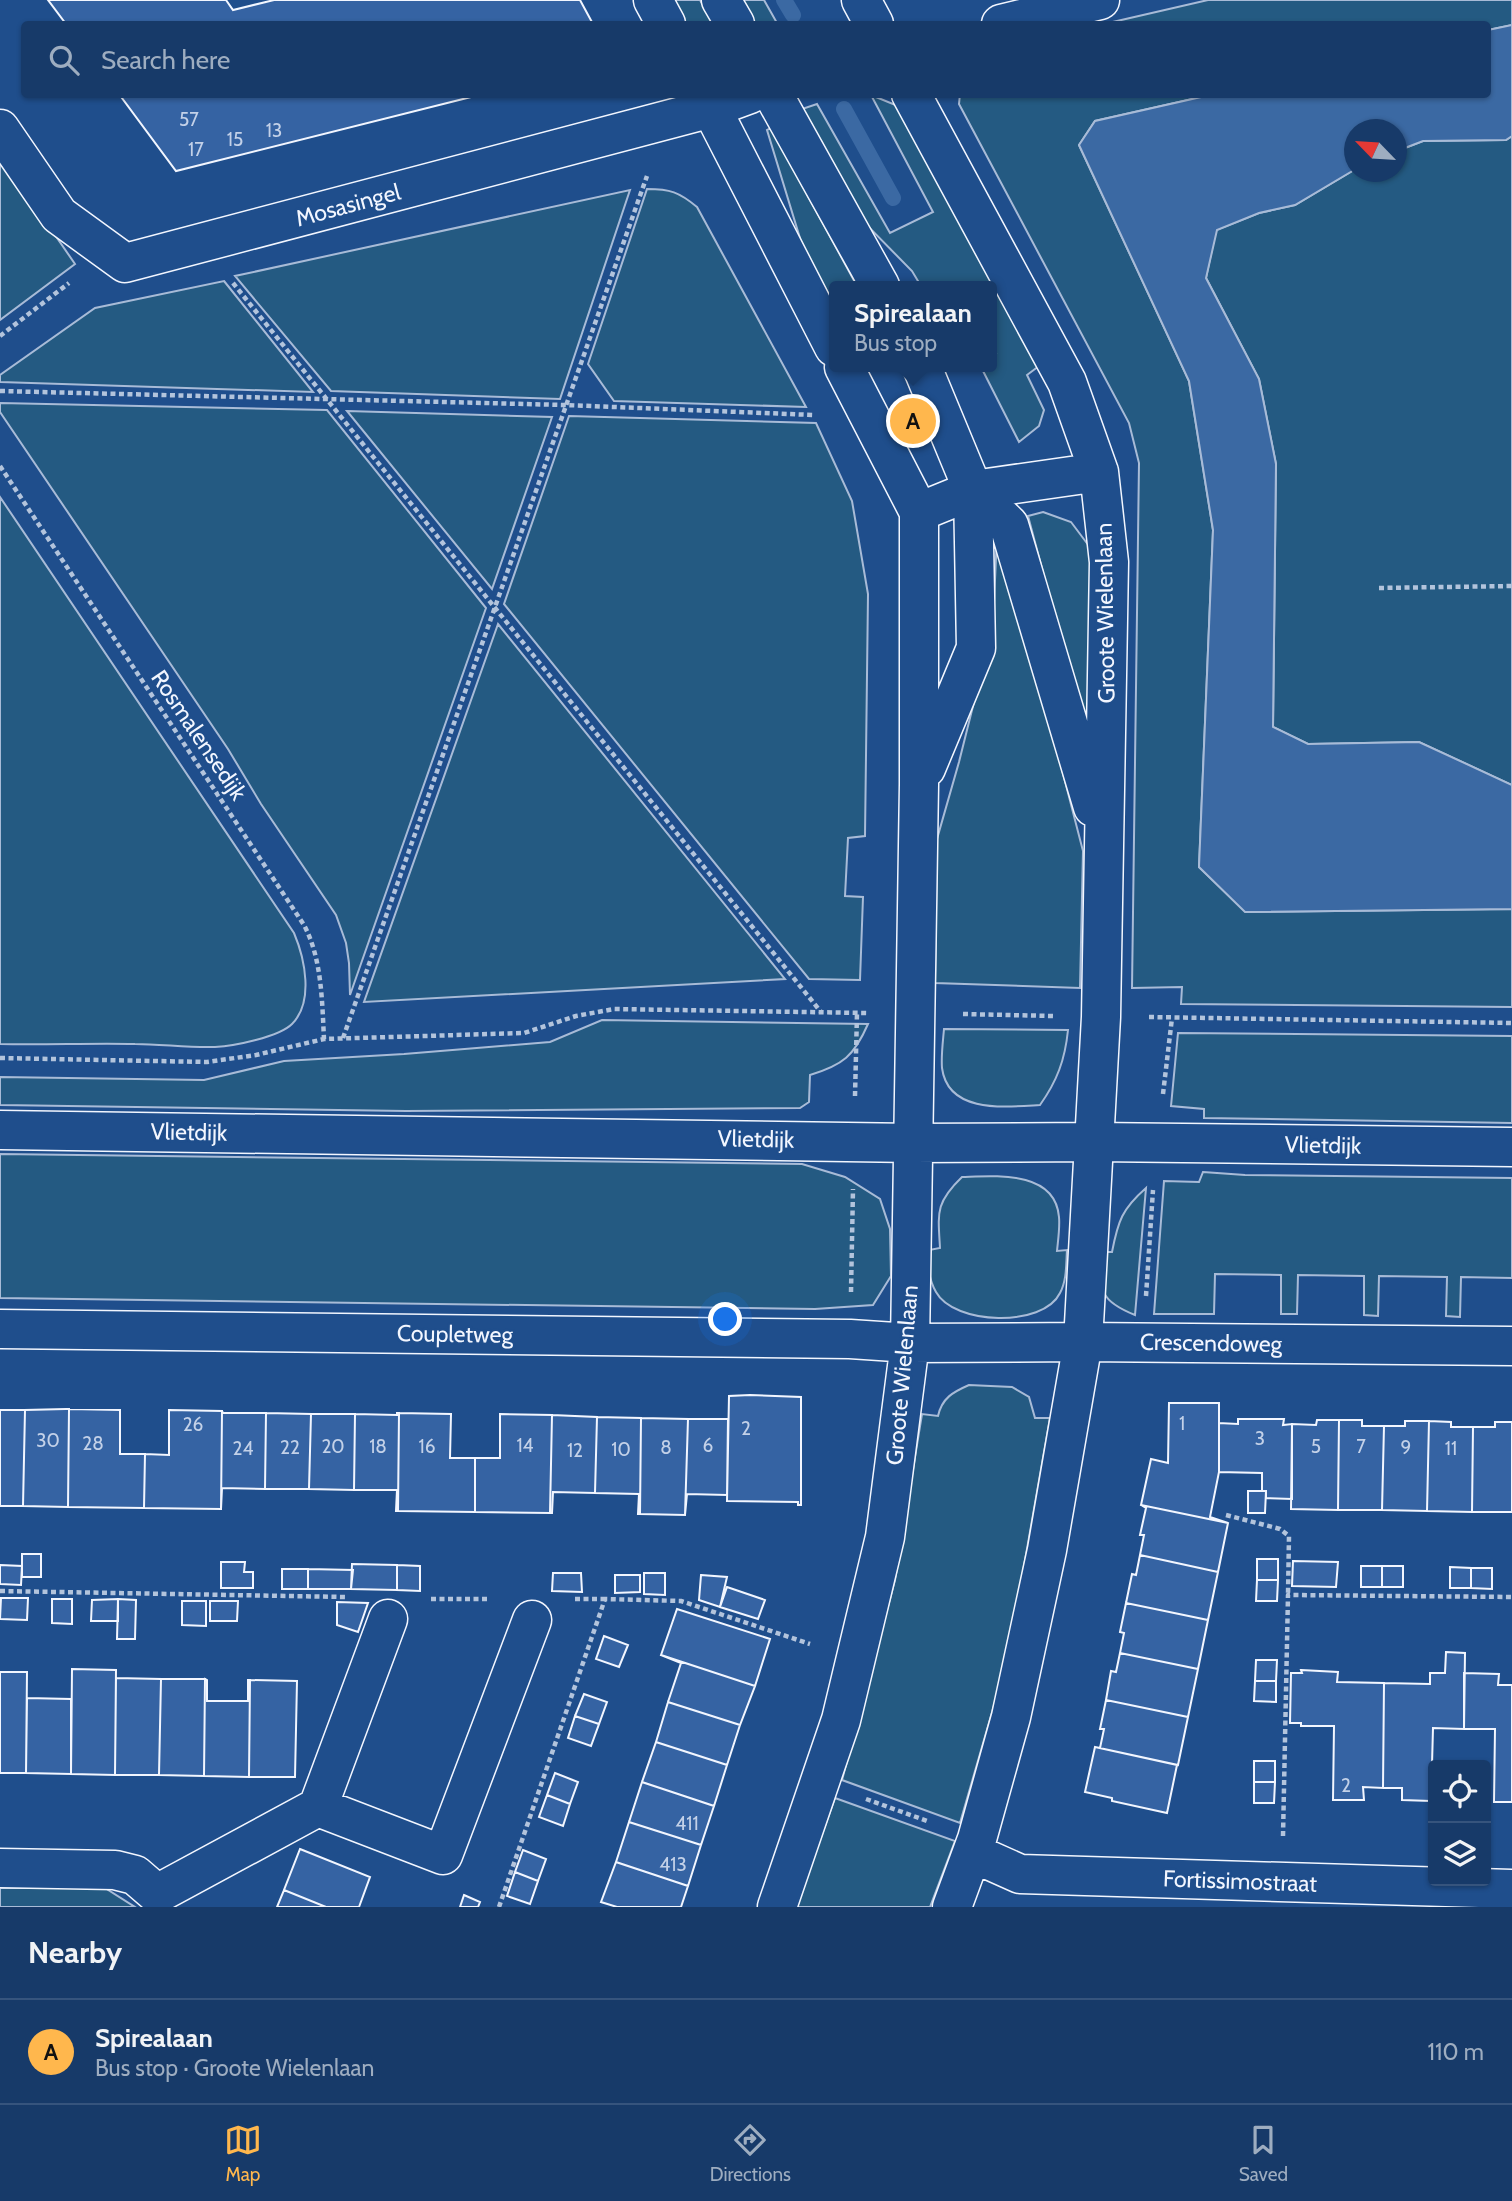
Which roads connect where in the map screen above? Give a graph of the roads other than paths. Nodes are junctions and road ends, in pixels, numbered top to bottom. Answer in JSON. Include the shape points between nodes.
{"nodes":[{"id":1,"x":653,"y":0,"type":"edge"},
{"id":2,"x":721,"y":0,"type":"edge"},
{"id":3,"x":860,"y":0,"type":"edge"},
{"id":4,"x":1100,"y":0,"type":"edge"},
{"id":5,"x":664,"y":21,"type":"edge"},
{"id":6,"x":733,"y":21,"type":"edge"},
{"id":7,"x":872,"y":21,"type":"edge"},
{"id":8,"x":1014,"y":21,"type":"edge"},
{"id":9,"x":726,"y":98,"type":"edge"},
{"id":10,"x":775,"y":98,"type":"edge"},
{"id":11,"x":913,"y":98,"type":"edge"},
{"id":12,"x":708,"y":101,"type":"edge"},
{"id":13,"x":0,"y":129,"type":"edge"},
{"id":14,"x":877,"y":281,"type":"edge"},
{"id":15,"x":829,"y":338,"type":"edge"},
{"id":16,"x":847,"y":372,"type":"edge"},
{"id":17,"x":924,"y":372,"type":"edge"},
{"id":18,"x":1100,"y":472,"type":"junction"},
{"id":19,"x":973,"y":490,"type":"junction"},
{"id":20,"x":919,"y":512,"type":"junction"},
{"id":21,"x":919,"y":784,"type":"junction"},
{"id":22,"x":1103,"y":840,"type":"junction"},
{"id":23,"x":0,"y":1130,"type":"edge"},
{"id":24,"x":1094,"y":1142,"type":"junction"},
{"id":25,"x":914,"y":1143,"type":"junction"},
{"id":26,"x":1512,"y":1147,"type":"edge"},
{"id":27,"x":0,"y":1329,"type":"edge"},
{"id":28,"x":1083,"y":1342,"type":"junction"},
{"id":29,"x":910,"y":1343,"type":"junction"},
{"id":30,"x":1512,"y":1346,"type":"edge"},
{"id":31,"x":373,"y":1608,"type":"road end"},
{"id":32,"x":532,"y":1620,"type":"dead end"},
{"id":33,"x":318,"y":1807,"type":"junction"},
{"id":34,"x":973,"y":1853,"type":"junction"},
{"id":35,"x":0,"y":1868,"type":"edge"},
{"id":36,"x":1512,"y":1889,"type":"edge"},
{"id":37,"x":159,"y":1900,"type":"edge"},
{"id":38,"x":777,"y":1907,"type":"edge"},
{"id":39,"x":952,"y":1907,"type":"edge"}],
"edges":[{"from":1,"to":5,"type":"street"},
{"from":2,"to":6,"type":"street"},
{"from":3,"to":7,"type":"street"},
{"from":4,"to":8,"type":"street"},
{"from":9,"to":12,"type":"street","name":"Mosasingel"},
{"from":10,"to":14,"type":"street"},
{"from":11,"to":18,"type":"street","name":"Groote Wielenlaan","via":[[1067,382]]},
{"from":12,"to":13,"type":"street","name":"Mosasingel","via":[[669,119],[125,263],[58,215]]},
{"from":12,"to":15,"type":"street"},
{"from":16,"to":20,"type":"street","name":"Groote Wielenlaan"},
{"from":17,"to":19,"type":"street","name":"Groote Wielenlaan"},
{"from":18,"to":19,"type":"street"},
{"from":18,"to":22,"type":"street","name":"Groote Wielenlaan","via":[[1109,562]]},
{"from":19,"to":20,"type":"street"},
{"from":19,"to":21,"type":"street","name":"Groote Wielenlaan","via":[[976,648]]},
{"from":19,"to":22,"type":"street","name":"Groote Wielenlaan","via":[[1009,525]]},
{"from":20,"to":21,"type":"street","name":"Groote Wielenlaan"},
{"from":21,"to":25,"type":"street","name":"Groote Wielenlaan"},
{"from":22,"to":24,"type":"street","name":"Groote Wielenlaan"},
{"from":23,"to":25,"type":"street","name":"Vlietdijk"},
{"from":24,"to":25,"type":"street","name":"Vlietdijk"},
{"from":24,"to":26,"type":"street","name":"Vlietdijk"},
{"from":24,"to":28,"type":"street","name":"Groote Wielenlaan"},
{"from":25,"to":29,"type":"street","name":"Groote Wielenlaan"},
{"from":27,"to":29,"type":"street","name":"Coupletweg"},
{"from":28,"to":29,"type":"street","name":"Crescendoweg"},
{"from":28,"to":30,"type":"street","name":"Crescendoweg"},
{"from":28,"to":34,"type":"street","name":"Groote Wielenlaan","via":[[1047,1550],[1011,1717]]},
{"from":29,"to":38,"type":"street","name":"Groote Wielenlaan","via":[[885,1537],[841,1720]]},
{"from":31,"to":33,"type":"street"},
{"from":32,"to":33,"type":"street","via":[[443,1855]]},
{"from":33,"to":37,"type":"street"},
{"from":34,"to":36,"type":"street","name":"Fortissimostraat","via":[[1020,1874]]},
{"from":34,"to":39,"type":"street","name":"Groote Wielenlaan"},
{"from":35,"to":37,"type":"street","via":[[115,1870],[135,1875]]}]}
